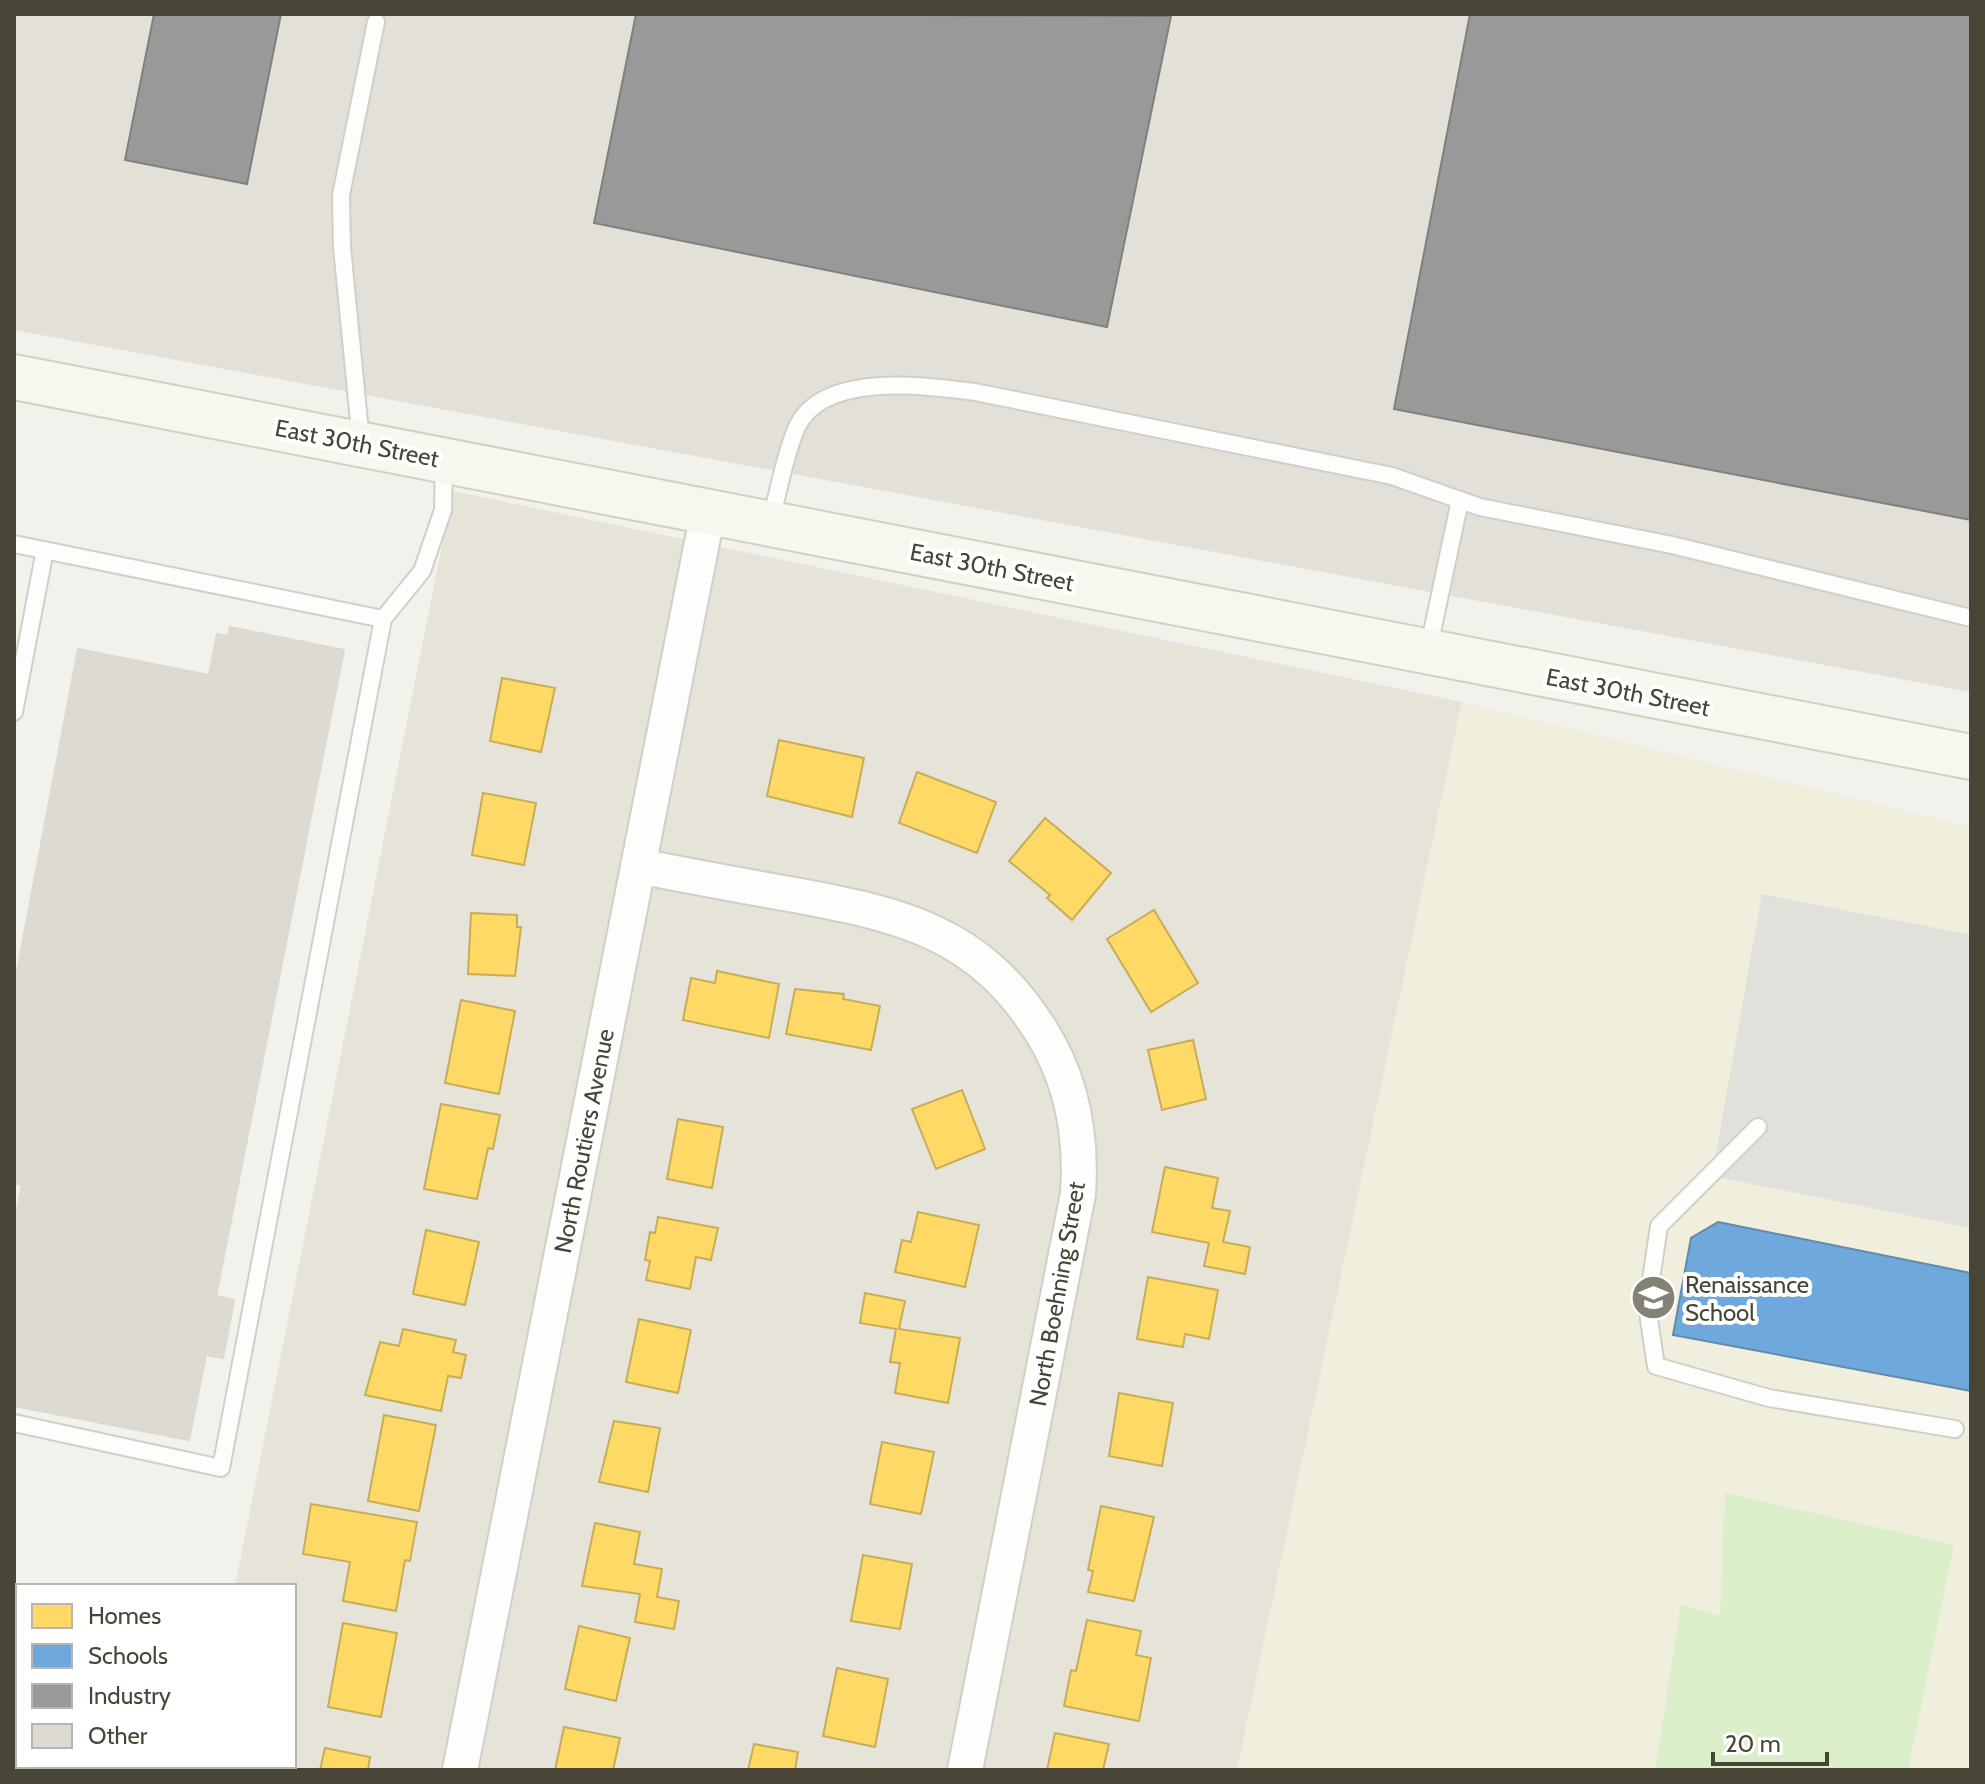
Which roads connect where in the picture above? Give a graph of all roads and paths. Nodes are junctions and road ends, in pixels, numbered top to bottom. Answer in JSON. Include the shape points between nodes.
{"nodes":[{"id":1,"x":376,"y":22,"type":"dead end"},
{"id":2,"x":14,"y":377,"type":"edge"},
{"id":3,"x":362,"y":443,"type":"junction"},
{"id":4,"x":445,"y":460,"type":"junction"},
{"id":5,"x":1460,"y":500,"type":"junction"},
{"id":6,"x":708,"y":512,"type":"junction"},
{"id":7,"x":769,"y":524,"type":"junction"},
{"id":8,"x":14,"y":544,"type":"edge"},
{"id":9,"x":45,"y":550,"type":"junction"},
{"id":10,"x":1971,"y":618,"type":"edge"},
{"id":11,"x":383,"y":619,"type":"junction"},
{"id":12,"x":1427,"y":653,"type":"junction"},
{"id":13,"x":14,"y":712,"type":"edge"},
{"id":14,"x":1971,"y":757,"type":"edge"},
{"id":15,"x":638,"y":866,"type":"junction"},
{"id":16,"x":1758,"y":1127,"type":"dead end"},
{"id":17,"x":14,"y":1423,"type":"edge"},
{"id":18,"x":1955,"y":1429,"type":"dead end"},
{"id":19,"x":460,"y":1770,"type":"edge"},
{"id":20,"x":965,"y":1770,"type":"edge"}],
"edges":[{"from":1,"to":3,"type":"lane","via":[[341,195]]},
{"from":2,"to":3,"type":"main road","name":"East 30th Street"},
{"from":3,"to":4,"type":"main road","name":"East 30th Street"},
{"from":4,"to":6,"type":"main road","name":"East 30th Street"},
{"from":4,"to":11,"type":"lane","via":[[443,510],[422,571]]},
{"from":5,"to":7,"type":"lane","via":[[1382,473],[975,392],[908,384],[860,387],[820,403],[798,425]]},
{"from":5,"to":10,"type":"lane"},
{"from":5,"to":12,"type":"lane"},
{"from":6,"to":7,"type":"main road","name":"East 30th Street"},
{"from":6,"to":15,"type":"street","name":"North Routiers Avenue"},
{"from":7,"to":12,"type":"main road","name":"East 30th Street"},
{"from":8,"to":9,"type":"lane"},
{"from":9,"to":11,"type":"lane"},
{"from":9,"to":13,"type":"lane"},
{"from":11,"to":17,"type":"lane","via":[[221,1468]]},
{"from":12,"to":14,"type":"main road","name":"East 30th Street"},
{"from":15,"to":19,"type":"street","name":"North Routiers Avenue"},
{"from":15,"to":20,"type":"street","name":"North Boehning Street","via":[[873,910],[939,933],[996,973],[1020,998],[1063,1075],[1078,1142],[1078,1194]]},
{"from":16,"to":18,"type":"lane","via":[[1659,1226],[1647,1306],[1656,1366],[1769,1398]]}]}
